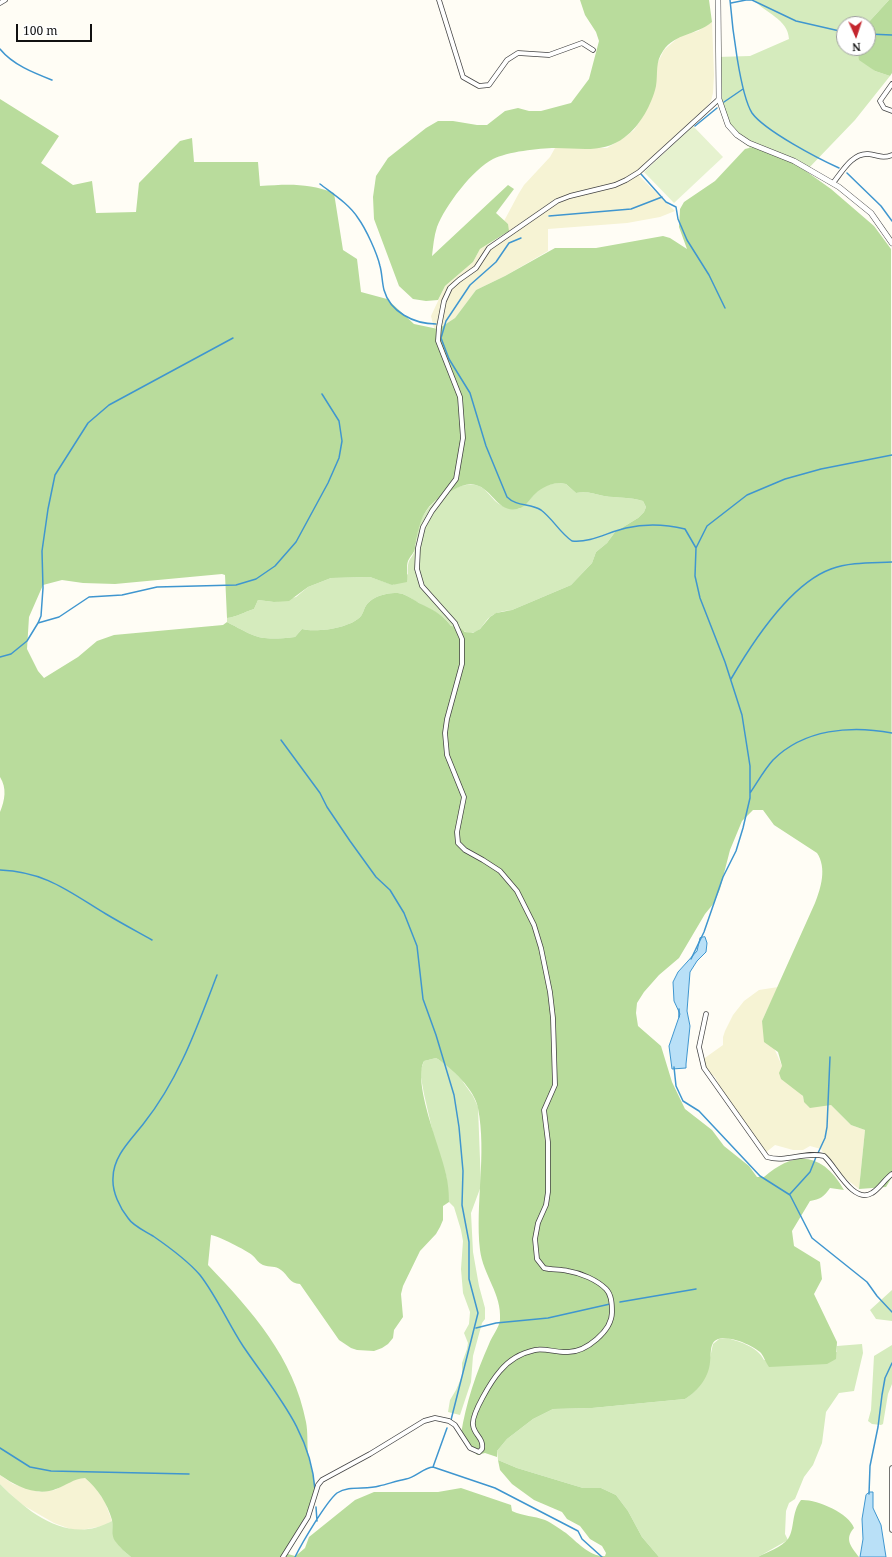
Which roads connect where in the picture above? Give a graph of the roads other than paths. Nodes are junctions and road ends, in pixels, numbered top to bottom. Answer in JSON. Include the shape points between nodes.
{"nodes":[{"id":1,"x":5,"y":0,"type":"edge"},
{"id":2,"x":439,"y":0,"type":"edge"},
{"id":3,"x":718,"y":0,"type":"edge"},
{"id":4,"x":0,"y":3,"type":"edge"},
{"id":5,"x":593,"y":50,"type":"dead end"},
{"id":6,"x":892,"y":84,"type":"edge"},
{"id":7,"x":718,"y":99,"type":"junction"},
{"id":8,"x":892,"y":111,"type":"edge"},
{"id":9,"x":892,"y":154,"type":"edge"},
{"id":10,"x":833,"y":183,"type":"junction"},
{"id":11,"x":892,"y":243,"type":"edge"},
{"id":12,"x":706,"y":1014,"type":"dead end"},
{"id":13,"x":892,"y":1174,"type":"edge"},
{"id":14,"x":892,"y":1468,"type":"edge"},
{"id":15,"x":892,"y":1498,"type":"edge"},
{"id":16,"x":892,"y":1530,"type":"edge"},
{"id":17,"x":283,"y":1557,"type":"edge"}],
"edges":[{"from":1,"to":4,"type":"street"},
{"from":2,"to":5,"type":"street","via":[[463,77],[479,86],[489,85],[507,60],[518,53],[549,55],[582,43]]},
{"from":3,"to":7,"type":"street"},
{"from":6,"to":8,"type":"street","via":[[880,102],[884,108]]},
{"from":7,"to":10,"type":"street","via":[[728,125],[742,139],[794,161]]},
{"from":7,"to":17,"type":"street","via":[[639,172],[615,186],[570,196],[551,204],[489,248],[476,268],[450,288],[443,307],[438,341],[460,397],[463,438],[456,479],[426,518],[417,556],[417,569],[422,586],[455,623],[462,639],[462,664],[447,719],[446,733],[447,755],[464,797],[456,832],[458,843],[500,871],[517,891],[534,925],[550,992],[555,1085],[544,1110],[548,1142],[548,1192],[536,1231],[537,1259],[544,1268],[575,1272],[607,1289],[612,1305],[610,1323],[603,1332],[580,1350],[569,1352],[538,1349],[517,1356],[507,1363],[491,1384],[473,1419],[472,1426],[483,1443],[477,1452],[470,1448],[454,1425],[449,1421],[435,1418],[424,1421],[370,1454],[327,1476],[318,1485],[308,1517]]},
{"from":9,"to":10,"type":"street","via":[[883,158],[869,154],[860,155],[850,162]]},
{"from":10,"to":11,"type":"street","via":[[871,214]]},
{"from":12,"to":13,"type":"street","via":[[699,1046],[704,1068],[767,1158],[824,1156],[844,1182],[862,1195],[872,1193]]},
{"from":14,"to":15,"type":"street"},
{"from":15,"to":16,"type":"street"}]}
